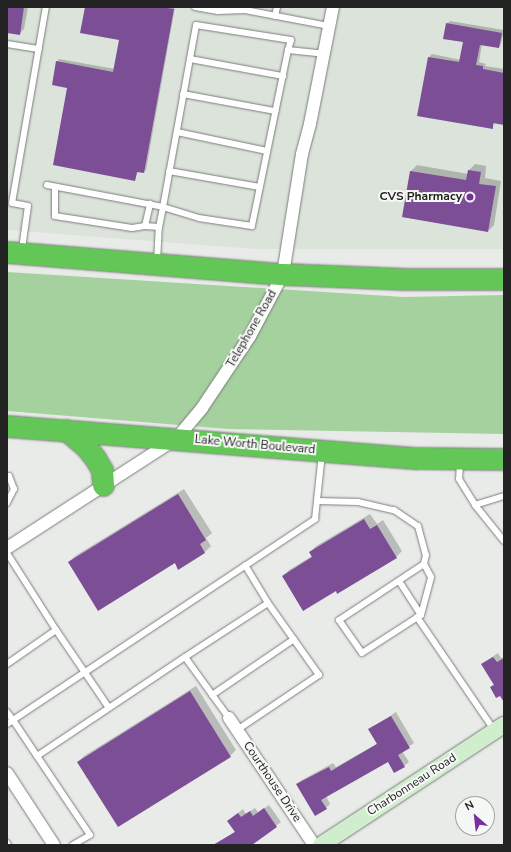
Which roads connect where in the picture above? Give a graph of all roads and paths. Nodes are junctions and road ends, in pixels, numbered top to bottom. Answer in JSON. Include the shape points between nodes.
{"nodes":[{"id":1,"x":46,"y":7,"type":"edge"},
{"id":2,"x":194,"y":7,"type":"edge"},
{"id":3,"x":277,"y":7,"type":"edge"},
{"id":4,"x":333,"y":7,"type":"edge"},
{"id":5,"x":237,"y":9,"type":"edge"},
{"id":6,"x":275,"y":16,"type":"junction"},
{"id":7,"x":329,"y":26,"type":"junction"},
{"id":8,"x":7,"y":44,"type":"edge"},
{"id":9,"x":39,"y":49,"type":"junction"},
{"id":10,"x":288,"y":50,"type":"junction"},
{"id":11,"x":324,"y":54,"type":"junction"},
{"id":12,"x":190,"y":59,"type":"junction"},
{"id":13,"x":283,"y":76,"type":"junction"},
{"id":14,"x":183,"y":94,"type":"junction"},
{"id":15,"x":275,"y":111,"type":"junction"},
{"id":16,"x":176,"y":132,"type":"junction"},
{"id":17,"x":267,"y":151,"type":"junction"},
{"id":18,"x":169,"y":171,"type":"junction"},
{"id":19,"x":47,"y":185,"type":"dead end"},
{"id":20,"x":55,"y":187,"type":"junction"},
{"id":21,"x":260,"y":187,"type":"junction"},
{"id":22,"x":150,"y":204,"type":"junction"},
{"id":23,"x":163,"y":207,"type":"junction"},
{"id":24,"x":145,"y":226,"type":"junction"},
{"id":25,"x":159,"y":227,"type":"junction"},
{"id":26,"x":14,"y":252,"type":"edge"},
{"id":27,"x":157,"y":264,"type":"junction"},
{"id":28,"x":283,"y":274,"type":"junction"},
{"id":29,"x":504,"y":279,"type":"edge"},
{"id":30,"x":7,"y":426,"type":"edge"},
{"id":31,"x":66,"y":430,"type":"junction"},
{"id":32,"x":177,"y":438,"type":"junction"},
{"id":33,"x":322,"y":450,"type":"junction"},
{"id":34,"x":461,"y":458,"type":"junction"},
{"id":35,"x":504,"y":459,"type":"edge"},
{"id":36,"x":7,"y":476,"type":"edge"},
{"id":37,"x":103,"y":485,"type":"junction"},
{"id":38,"x":504,"y":496,"type":"edge"},
{"id":39,"x":317,"y":501,"type":"junction"},
{"id":40,"x":7,"y":503,"type":"edge"},
{"id":41,"x":475,"y":505,"type":"junction"},
{"id":42,"x":504,"y":541,"type":"edge"},
{"id":43,"x":7,"y":548,"type":"edge"},
{"id":44,"x":7,"y":553,"type":"edge"},
{"id":45,"x":424,"y":564,"type":"junction"},
{"id":46,"x":245,"y":565,"type":"junction"},
{"id":47,"x":399,"y":581,"type":"junction"},
{"id":48,"x":268,"y":603,"type":"junction"},
{"id":49,"x":419,"y":616,"type":"junction"},
{"id":50,"x":56,"y":630,"type":"junction"},
{"id":51,"x":294,"y":639,"type":"junction"},
{"id":52,"x":185,"y":657,"type":"junction"},
{"id":53,"x":7,"y":664,"type":"edge"},
{"id":54,"x":85,"y":672,"type":"junction"},
{"id":55,"x":212,"y":695,"type":"junction"},
{"id":56,"x":109,"y":708,"type":"junction"},
{"id":57,"x":7,"y":712,"type":"edge"},
{"id":58,"x":229,"y":718,"type":"joint"},
{"id":59,"x":10,"y":722,"type":"edge"},
{"id":60,"x":499,"y":728,"type":"edge"},
{"id":61,"x":237,"y":730,"type":"junction"},
{"id":62,"x":37,"y":756,"type":"junction"},
{"id":63,"x":7,"y":773,"type":"edge"},
{"id":64,"x":52,"y":844,"type":"edge"},
{"id":65,"x":73,"y":845,"type":"edge"},
{"id":66,"x":314,"y":845,"type":"edge"},
{"id":67,"x":321,"y":845,"type":"edge"}],
"edges":[{"from":1,"to":9,"type":"lane"},
{"from":2,"to":5,"type":"lane","via":[[218,11]]},
{"from":3,"to":6,"type":"lane"},
{"from":4,"to":7,"type":"street","name":"Telephone Road"},
{"from":5,"to":6,"type":"lane"},
{"from":6,"to":7,"type":"lane"},
{"from":7,"to":11,"type":"street","name":"Telephone Road"},
{"from":8,"to":9,"type":"lane"},
{"from":9,"to":26,"type":"lane","via":[[12,203],[28,206]]},
{"from":10,"to":11,"type":"lane"},
{"from":10,"to":12,"type":"lane","via":[[291,40],[196,24]]},
{"from":10,"to":13,"type":"lane"},
{"from":11,"to":28,"type":"street","name":"Telephone Road","via":[[302,154]]},
{"from":12,"to":13,"type":"lane"},
{"from":12,"to":14,"type":"lane"},
{"from":13,"to":15,"type":"lane"},
{"from":14,"to":15,"type":"lane"},
{"from":14,"to":16,"type":"lane"},
{"from":15,"to":17,"type":"lane"},
{"from":16,"to":17,"type":"lane"},
{"from":16,"to":18,"type":"lane"},
{"from":17,"to":21,"type":"lane"},
{"from":18,"to":21,"type":"lane"},
{"from":18,"to":23,"type":"lane"},
{"from":19,"to":20,"type":"lane"},
{"from":20,"to":22,"type":"lane"},
{"from":20,"to":24,"type":"lane","via":[[55,216],[132,228]]},
{"from":21,"to":23,"type":"lane","via":[[252,226],[199,218]]},
{"from":22,"to":23,"type":"lane"},
{"from":22,"to":24,"type":"lane"},
{"from":23,"to":25,"type":"lane"},
{"from":24,"to":25,"type":"lane"},
{"from":25,"to":27,"type":"lane"},
{"from":26,"to":27,"type":"highway"},
{"from":27,"to":28,"type":"highway"},
{"from":28,"to":29,"type":"highway","via":[[406,279]]},
{"from":28,"to":32,"type":"street","name":"Telephone Road","via":[[237,358]]},
{"from":30,"to":31,"type":"highway","name":"Lake Worth Boulevard"},
{"from":31,"to":32,"type":"highway","name":"Lake Worth Boulevard"},
{"from":31,"to":37,"type":"highway","via":[[95,458],[102,470]]},
{"from":32,"to":33,"type":"highway","name":"Lake Worth Boulevard"},
{"from":32,"to":37,"type":"street","name":"Telephone Road"},
{"from":33,"to":34,"type":"highway","name":"Lake Worth Boulevard","via":[[417,458]]},
{"from":33,"to":39,"type":"lane"},
{"from":34,"to":35,"type":"highway","name":"Lake Worth Boulevard"},
{"from":34,"to":41,"type":"lane","via":[[458,479]]},
{"from":36,"to":40,"type":"lane","via":[[14,489]]},
{"from":37,"to":43,"type":"street","name":"Telephone Road"},
{"from":38,"to":41,"type":"lane"},
{"from":39,"to":45,"type":"lane","via":[[358,502],[394,510],[418,526],[426,555]]},
{"from":39,"to":46,"type":"lane","via":[[315,519]]},
{"from":41,"to":42,"type":"lane"},
{"from":44,"to":50,"type":"lane"},
{"from":45,"to":47,"type":"lane"},
{"from":45,"to":49,"type":"lane","via":[[431,577]]},
{"from":46,"to":48,"type":"lane"},
{"from":46,"to":54,"type":"lane"},
{"from":47,"to":49,"type":"lane"},
{"from":47,"to":49,"type":"lane","via":[[340,620],[362,652]]},
{"from":48,"to":51,"type":"lane"},
{"from":48,"to":52,"type":"lane"},
{"from":49,"to":60,"type":"lane"},
{"from":50,"to":53,"type":"lane"},
{"from":50,"to":54,"type":"lane"},
{"from":51,"to":55,"type":"lane"},
{"from":51,"to":61,"type":"lane","via":[[319,675]]},
{"from":52,"to":55,"type":"lane"},
{"from":52,"to":56,"type":"lane"},
{"from":54,"to":56,"type":"lane"},
{"from":54,"to":59,"type":"lane"},
{"from":55,"to":58,"type":"lane"},
{"from":56,"to":62,"type":"lane"},
{"from":57,"to":59,"type":"lane"},
{"from":58,"to":61,"type":"street","name":"Courthouse Drive"},
{"from":59,"to":62,"type":"lane"},
{"from":60,"to":67,"type":"street","name":"Charbonneau Road"},
{"from":61,"to":66,"type":"street","name":"Courthouse Drive"},
{"from":62,"to":65,"type":"lane","via":[[90,835]]},
{"from":63,"to":64,"type":"street"}]}
